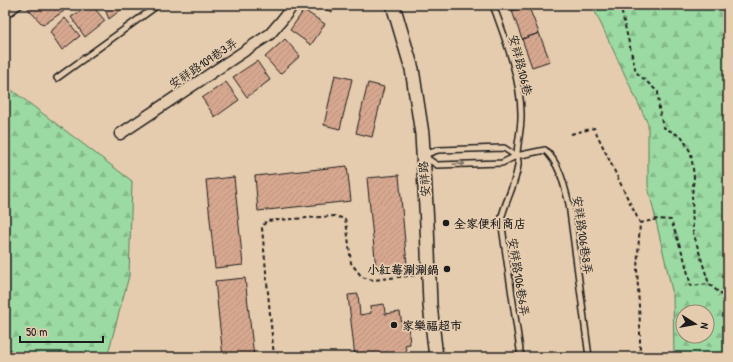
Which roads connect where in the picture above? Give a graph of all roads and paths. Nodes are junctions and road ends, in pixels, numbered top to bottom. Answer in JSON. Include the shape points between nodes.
{"nodes":[{"id":1,"x":20,"y":5,"type":"edge"},
{"id":2,"x":158,"y":5,"type":"edge"},
{"id":3,"x":293,"y":5,"type":"edge"},
{"id":4,"x":393,"y":5,"type":"edge"},
{"id":5,"x":493,"y":5,"type":"edge"},
{"id":6,"x":620,"y":5,"type":"edge"},
{"id":7,"x":5,"y":16,"type":"edge"},
{"id":8,"x":57,"y":78,"type":"dead end"},
{"id":9,"x":120,"y":134,"type":"dead end"},
{"id":10,"x":571,"y":134,"type":"dead end"},
{"id":11,"x":423,"y":155,"type":"junction"},
{"id":12,"x":516,"y":156,"type":"junction"},
{"id":13,"x":640,"y":223,"type":"junction"},
{"id":14,"x":429,"y":274,"type":"junction"},
{"id":15,"x":709,"y":284,"type":"junction"},
{"id":16,"x":728,"y":300,"type":"edge"},
{"id":17,"x":274,"y":357,"type":"edge"},
{"id":18,"x":436,"y":357,"type":"edge"},
{"id":19,"x":521,"y":357,"type":"edge"},
{"id":20,"x":589,"y":357,"type":"edge"},
{"id":21,"x":640,"y":357,"type":"edge"}],
"edges":[{"from":1,"to":7,"type":"lane"},
{"from":2,"to":8,"type":"lane"},
{"from":3,"to":9,"type":"street","name":"安祥路109巷3弄","via":[[270,34]]},
{"from":4,"to":11,"type":"street","name":"安祥路","via":[[412,69]]},
{"from":5,"to":12,"type":"lane","name":"安祥路106巷","via":[[520,94],[521,117]]},
{"from":6,"to":15,"type":"path","via":[[636,72],[658,92],[663,127],[682,136],[691,152],[694,178],[693,232]]},
{"from":10,"to":13,"type":"path","via":[[594,128]]},
{"from":11,"to":12,"type":"lane","via":[[438,150],[504,148]]},
{"from":11,"to":12,"type":"lane","one_way":true,"via":[[437,165],[502,163]]},
{"from":11,"to":14,"type":"street","name":"安祥路"},
{"from":12,"to":19,"type":"lane","name":"安祥路106巷6弄","via":[[519,163],[501,220]]},
{"from":12,"to":20,"type":"lane","name":"安祥路106巷8弄","via":[[545,150],[553,157],[564,183]]},
{"from":13,"to":15,"type":"path","via":[[658,219],[671,220],[691,286]]},
{"from":13,"to":21,"type":"path","via":[[637,269]]},
{"from":14,"to":17,"type":"path","via":[[373,280],[362,277],[351,263],[345,219],[335,216],[266,221],[262,228]]},
{"from":14,"to":18,"type":"street","name":"安祥路"},
{"from":15,"to":16,"type":"path"}]}
